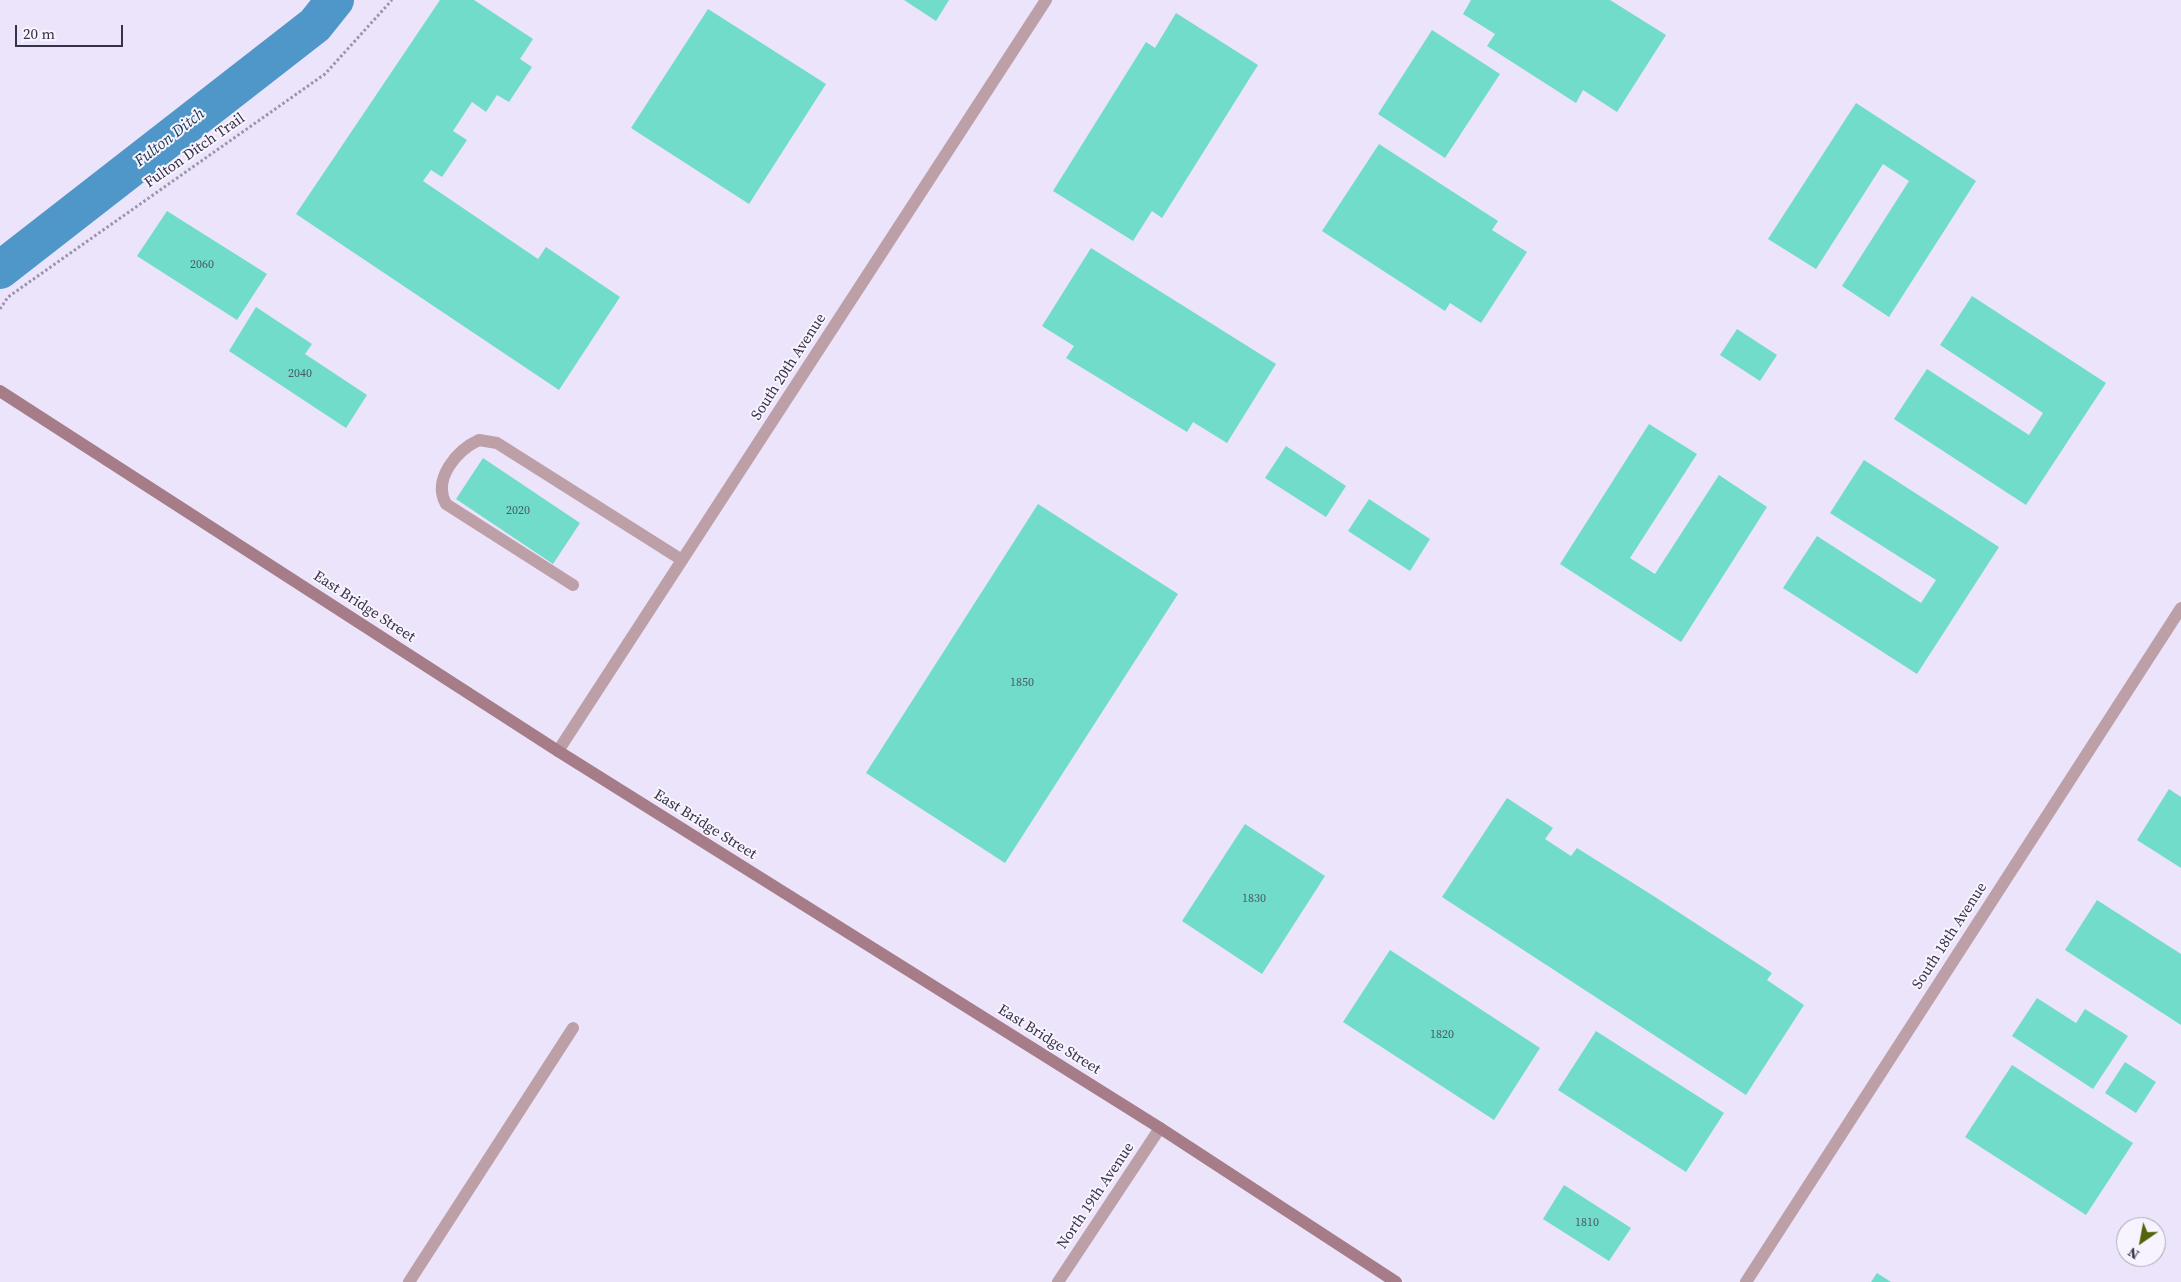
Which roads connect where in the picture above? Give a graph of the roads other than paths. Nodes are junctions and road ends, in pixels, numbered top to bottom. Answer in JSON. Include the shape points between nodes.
{"nodes":[{"id":1,"x":1046,"y":0,"type":"edge"},
{"id":2,"x":0,"y":391,"type":"edge"},
{"id":3,"x":682,"y":560,"type":"junction"},
{"id":4,"x":573,"y":585,"type":"dead end"},
{"id":5,"x":2181,"y":608,"type":"edge"},
{"id":6,"x":558,"y":751,"type":"junction"},
{"id":7,"x":574,"y":1028,"type":"dead end"},
{"id":8,"x":1160,"y":1128,"type":"junction"},
{"id":9,"x":409,"y":1282,"type":"edge"},
{"id":10,"x":1058,"y":1282,"type":"edge"},
{"id":11,"x":1396,"y":1282,"type":"edge"},
{"id":12,"x":1746,"y":1282,"type":"edge"}],
"edges":[{"from":1,"to":3,"type":"street","name":"South 20th Avenue"},
{"from":2,"to":6,"type":"main road","name":"East Bridge Street"},
{"from":3,"to":4,"type":"street","via":[[497,444],[480,440],[460,450],[442,479],[441,495],[446,504]]},
{"from":3,"to":6,"type":"street","name":"South 20th Avenue"},
{"from":5,"to":12,"type":"street","name":"South 18th Avenue"},
{"from":6,"to":8,"type":"main road","name":"East Bridge Street"},
{"from":7,"to":9,"type":"street"},
{"from":8,"to":10,"type":"street","name":"North 19th Avenue"},
{"from":8,"to":11,"type":"main road","name":"East Bridge Street"}]}
